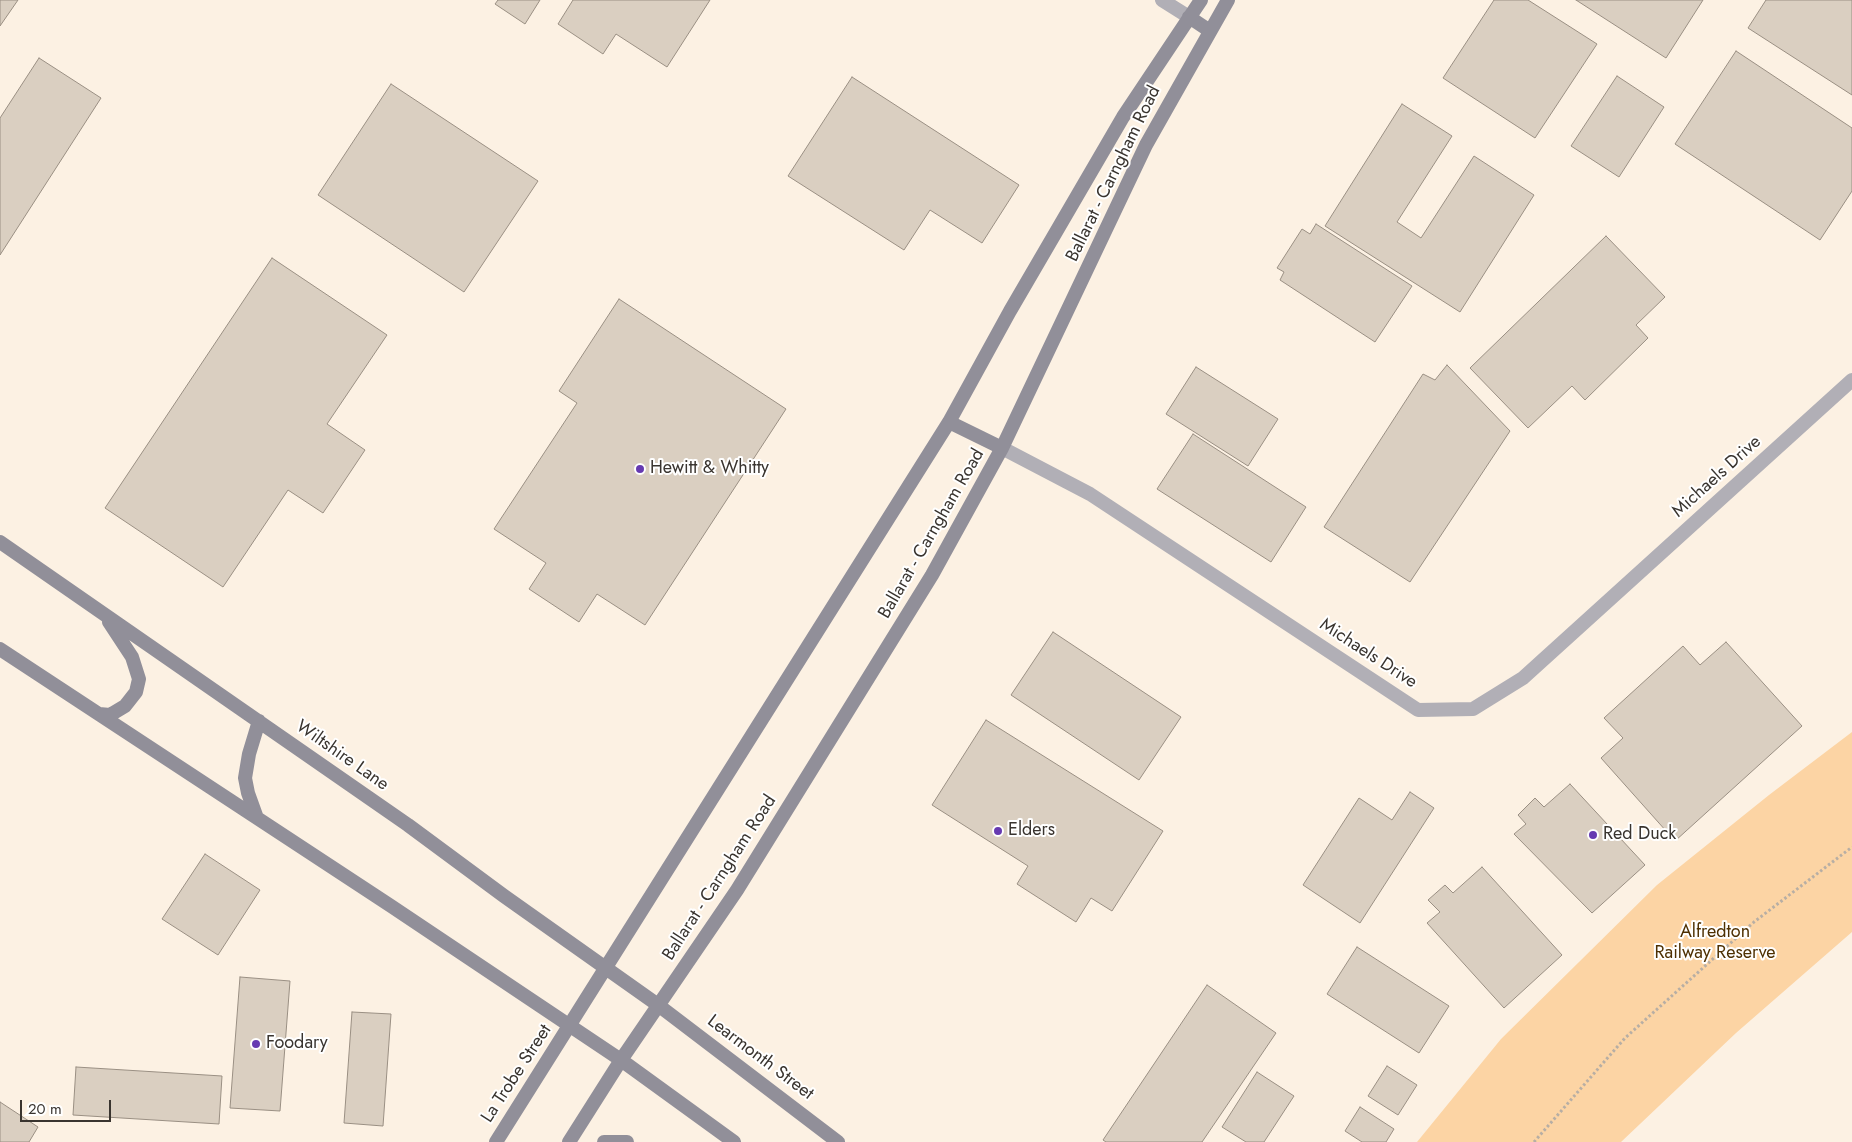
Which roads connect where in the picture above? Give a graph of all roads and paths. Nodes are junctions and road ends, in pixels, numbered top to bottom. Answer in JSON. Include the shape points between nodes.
{"nodes":[{"id":1,"x":1162,"y":0,"type":"edge"},
{"id":2,"x":1201,"y":0,"type":"edge"},
{"id":3,"x":1228,"y":0,"type":"edge"},
{"id":4,"x":1189,"y":17,"type":"junction"},
{"id":5,"x":1210,"y":30,"type":"junction"},
{"id":6,"x":1852,"y":380,"type":"edge"},
{"id":7,"x":949,"y":422,"type":"junction"},
{"id":8,"x":1002,"y":448,"type":"junction"},
{"id":9,"x":0,"y":542,"type":"edge"},
{"id":10,"x":102,"y":613,"type":"junction"},
{"id":11,"x":0,"y":649,"type":"edge"},
{"id":12,"x":99,"y":714,"type":"junction"},
{"id":13,"x":259,"y":721,"type":"junction"},
{"id":14,"x":257,"y":818,"type":"junction"},
{"id":15,"x":1852,"y":847,"type":"edge"},
{"id":16,"x":605,"y":968,"type":"junction"},
{"id":17,"x":658,"y":1005,"type":"junction"},
{"id":18,"x":570,"y":1026,"type":"junction"},
{"id":19,"x":621,"y":1060,"type":"junction"},
{"id":20,"x":496,"y":1142,"type":"edge"},
{"id":21,"x":569,"y":1142,"type":"edge"},
{"id":22,"x":604,"y":1142,"type":"edge"},
{"id":23,"x":627,"y":1142,"type":"edge"},
{"id":24,"x":734,"y":1142,"type":"edge"},
{"id":25,"x":838,"y":1142,"type":"edge"},
{"id":26,"x":1534,"y":1142,"type":"edge"}],
"edges":[{"from":1,"to":4,"type":"street"},
{"from":2,"to":4,"type":"main road","name":"Ballarat - Carngham Road"},
{"from":3,"to":5,"type":"main road","name":"Ballarat - Carngham Road"},
{"from":4,"to":5,"type":"main road"},
{"from":4,"to":7,"type":"main road","name":"Ballarat - Carngham Road","via":[[1119,124]]},
{"from":5,"to":8,"type":"main road","name":"Ballarat - Carngham Road","via":[[1146,145]]},
{"from":6,"to":8,"type":"street","name":"Michaels Drive","via":[[1523,678],[1473,709],[1418,710],[1090,494]]},
{"from":7,"to":8,"type":"main road"},
{"from":7,"to":16,"type":"main road","name":"Ballarat - Carngham Road"},
{"from":8,"to":17,"type":"main road","name":"Ballarat - Carngham Road","via":[[932,575],[821,755],[737,890]]},
{"from":9,"to":10,"type":"main road","name":"Wiltshire Lane"},
{"from":10,"to":12,"type":"main road","via":[[132,657],[139,679],[136,692],[125,706],[114,713]]},
{"from":10,"to":13,"type":"main road","name":"Wiltshire Lane"},
{"from":11,"to":12,"type":"main road"},
{"from":12,"to":14,"type":"main road"},
{"from":13,"to":14,"type":"main road","via":[[245,778]]},
{"from":13,"to":16,"type":"main road","name":"Wiltshire Lane"},
{"from":14,"to":18,"type":"main road"},
{"from":15,"to":26,"type":"path","via":[[1754,922],[1625,1038]]},
{"from":16,"to":17,"type":"main road","name":"Wiltshire Lane"},
{"from":16,"to":18,"type":"main road","name":"Ballarat - Carngham Road"},
{"from":17,"to":19,"type":"main road","name":"Ballarat - Carngham Road"},
{"from":17,"to":25,"type":"main road","name":"Learmonth Street"},
{"from":18,"to":19,"type":"main road"},
{"from":18,"to":20,"type":"main road","name":"La Trobe Street"},
{"from":19,"to":21,"type":"main road"},
{"from":19,"to":24,"type":"main road"},
{"from":22,"to":23,"type":"main road"}]}
